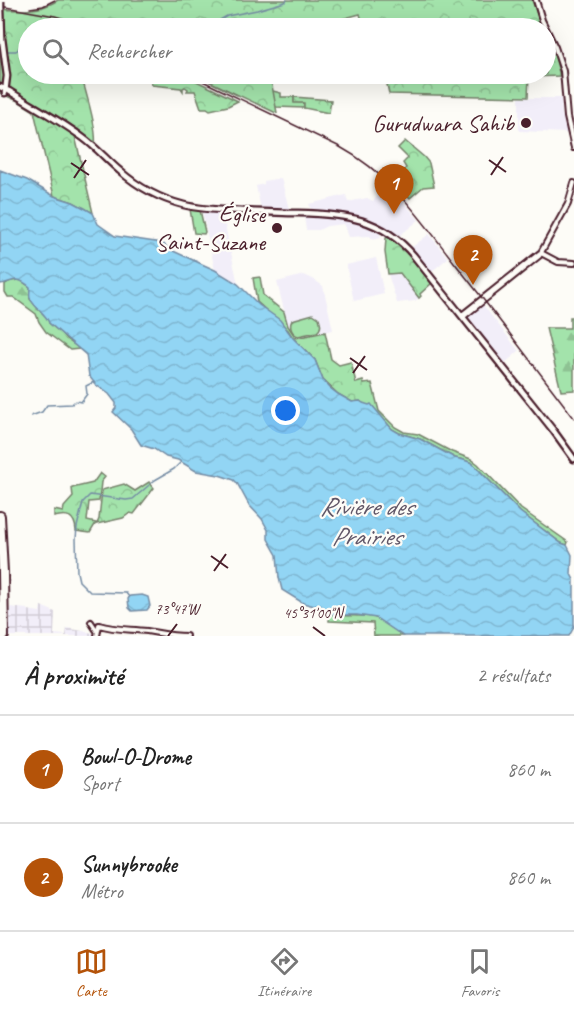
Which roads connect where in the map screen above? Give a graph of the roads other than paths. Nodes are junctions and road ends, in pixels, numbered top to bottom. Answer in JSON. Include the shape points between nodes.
{"nodes":[{"id":1,"x":536,"y":0,"type":"edge"},
{"id":2,"x":1,"y":1,"type":"edge"},
{"id":3,"x":1,"y":10,"type":"edge"},
{"id":4,"x":542,"y":18,"type":"edge"},
{"id":5,"x":556,"y":50,"type":"edge"},
{"id":6,"x":3,"y":90,"type":"edge"},
{"id":7,"x":574,"y":148,"type":"edge"},
{"id":8,"x":574,"y":183,"type":"edge"},
{"id":9,"x":389,"y":233,"type":"junction"},
{"id":10,"x":383,"y":238,"type":"dead end"},
{"id":11,"x":541,"y":253,"type":"junction"},
{"id":12,"x":574,"y":263,"type":"edge"},
{"id":13,"x":463,"y":316,"type":"junction"},
{"id":14,"x":574,"y":459,"type":"edge"},
{"id":15,"x":0,"y":516,"type":"edge"},
{"id":16,"x":91,"y":622,"type":"dead end"},
{"id":17,"x":5,"y":634,"type":"edge"},
{"id":18,"x":98,"y":634,"type":"edge"},
{"id":19,"x":186,"y":636,"type":"edge"}],
"edges":[{"from":1,"to":4,"type":"street"},
{"from":2,"to":3,"type":"main road","bridge":true},
{"from":3,"to":6,"type":"main road","via":[[8,78]]},
{"from":5,"to":7,"type":"street","via":[[564,76]]},
{"from":6,"to":9,"type":"main road","via":[[81,136],[133,181],[170,200],[211,209],[342,215]]},
{"from":8,"to":11,"type":"street","via":[[568,204]]},
{"from":9,"to":10,"type":"main road"},
{"from":9,"to":13,"type":"main road","via":[[411,251]]},
{"from":11,"to":12,"type":"street","via":[[558,262]]},
{"from":11,"to":13,"type":"street"},
{"from":13,"to":14,"type":"main road"},
{"from":15,"to":17,"type":"highway"},
{"from":16,"to":18,"type":"street"},
{"from":18,"to":19,"type":"street","via":[[99,625]]}]}
